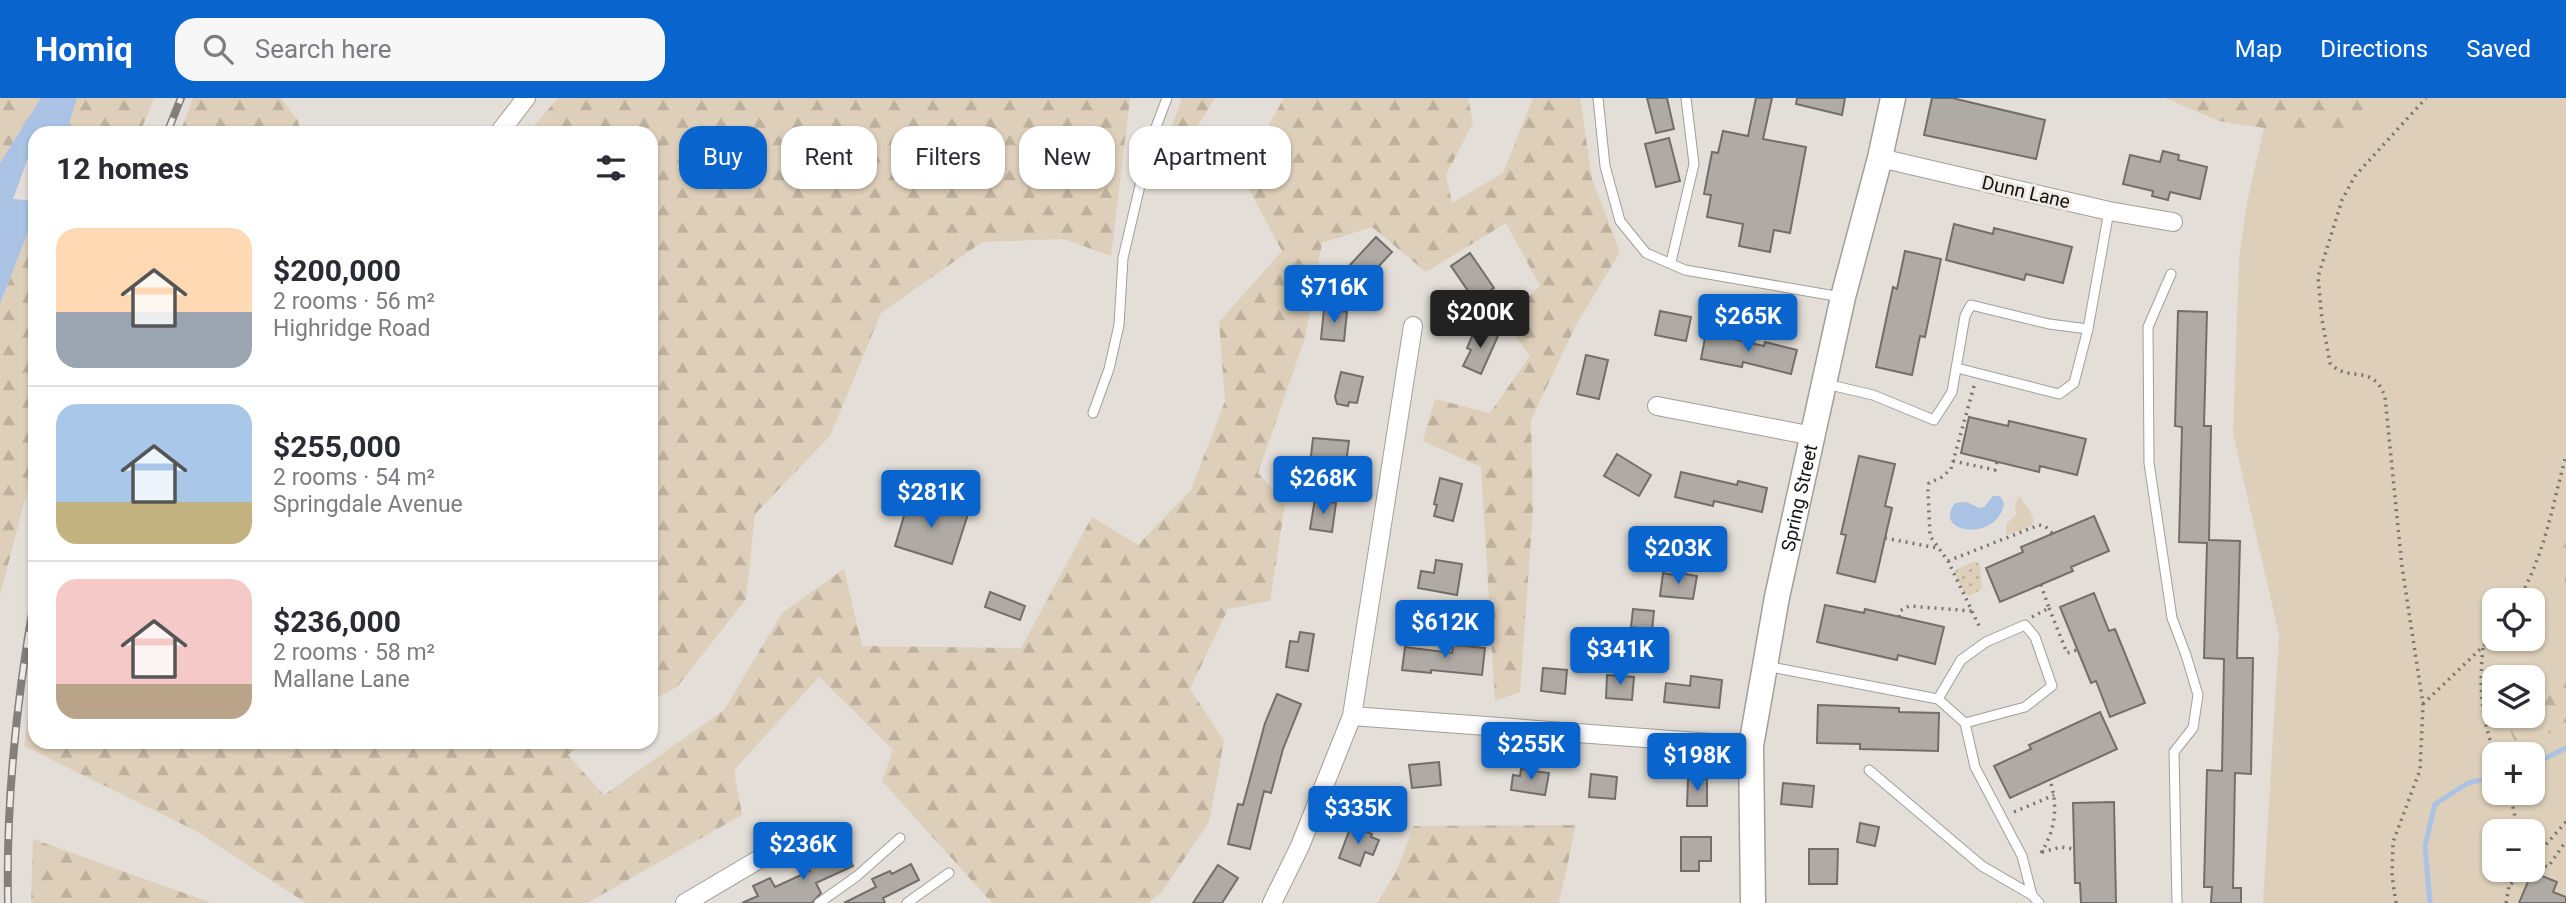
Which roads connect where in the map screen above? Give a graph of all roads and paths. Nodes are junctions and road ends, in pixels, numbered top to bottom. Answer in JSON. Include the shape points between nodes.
{"nodes":[{"id":1,"x":526,"y":98,"type":"edge"},
{"id":2,"x":1167,"y":98,"type":"edge"},
{"id":3,"x":1598,"y":98,"type":"edge"},
{"id":4,"x":1686,"y":98,"type":"edge"},
{"id":5,"x":1893,"y":98,"type":"edge"},
{"id":6,"x":2426,"y":98,"type":"edge"},
{"id":7,"x":504,"y":126,"type":"edge"},
{"id":8,"x":1880,"y":158,"type":"junction"},
{"id":9,"x":2109,"y":212,"type":"junction"},
{"id":10,"x":2173,"y":222,"type":"dead end"},
{"id":11,"x":1671,"y":262,"type":"junction"},
{"id":12,"x":2171,"y":274,"type":"dead end"},
{"id":13,"x":1843,"y":297,"type":"junction"},
{"id":14,"x":1413,"y":326,"type":"dead end"},
{"id":15,"x":2088,"y":329,"type":"junction"},
{"id":16,"x":1957,"y":368,"type":"junction"},
{"id":17,"x":1977,"y":375,"type":"junction"},
{"id":18,"x":1824,"y":383,"type":"junction"},
{"id":19,"x":1657,"y":406,"type":"dead end"},
{"id":20,"x":1093,"y":413,"type":"dead end"},
{"id":21,"x":1813,"y":436,"type":"junction"},
{"id":22,"x":2566,"y":456,"type":"edge"},
{"id":23,"x":1953,"y":461,"type":"junction"},
{"id":24,"x":1997,"y":462,"type":"dead end"},
{"id":25,"x":2052,"y":533,"type":"dead end"},
{"id":26,"x":1885,"y":538,"type":"dead end"},
{"id":27,"x":1939,"y":548,"type":"junction"},
{"id":28,"x":1948,"y":561,"type":"junction"},
{"id":29,"x":2041,"y":585,"type":"dead end"},
{"id":30,"x":2524,"y":588,"type":"edge"},
{"id":31,"x":2049,"y":608,"type":"junction"},
{"id":32,"x":1972,"y":611,"type":"junction"},
{"id":33,"x":1899,"y":617,"type":"dead end"},
{"id":34,"x":2025,"y":625,"type":"junction"},
{"id":35,"x":1986,"y":642,"type":"junction"},
{"id":36,"x":2482,"y":649,"type":"edge"},
{"id":37,"x":2077,"y":650,"type":"dead end"},
{"id":38,"x":2483,"y":651,"type":"edge"},
{"id":39,"x":1765,"y":666,"type":"junction"},
{"id":40,"x":1938,"y":699,"type":"junction"},
{"id":41,"x":2423,"y":704,"type":"junction"},
{"id":42,"x":1352,"y":716,"type":"junction"},
{"id":43,"x":1965,"y":723,"type":"junction"},
{"id":44,"x":2491,"y":742,"type":"edge"},
{"id":45,"x":1751,"y":746,"type":"junction"},
{"id":46,"x":1869,"y":770,"type":"dead end"},
{"id":47,"x":2050,"y":780,"type":"dead end"},
{"id":48,"x":2054,"y":795,"type":"junction"},
{"id":49,"x":2001,"y":817,"type":"junction"},
{"id":50,"x":2566,"y":822,"type":"edge"},
{"id":51,"x":900,"y":838,"type":"dead end"},
{"id":52,"x":2566,"y":841,"type":"edge"},
{"id":53,"x":2545,"y":845,"type":"edge"},
{"id":54,"x":2074,"y":849,"type":"dead end"},
{"id":55,"x":2041,"y":853,"type":"junction"},
{"id":56,"x":763,"y":857,"type":"dead end"},
{"id":57,"x":2545,"y":866,"type":"edge"},
{"id":58,"x":2027,"y":869,"type":"junction"},
{"id":59,"x":949,"y":873,"type":"dead end"},
{"id":60,"x":2510,"y":882,"type":"edge"},
{"id":61,"x":2513,"y":882,"type":"edge"},
{"id":62,"x":2510,"y":886,"type":"junction"},
{"id":63,"x":2035,"y":899,"type":"edge"},
{"id":64,"x":685,"y":903,"type":"edge"},
{"id":65,"x":819,"y":903,"type":"edge"},
{"id":66,"x":907,"y":903,"type":"edge"},
{"id":67,"x":1272,"y":903,"type":"edge"},
{"id":68,"x":1753,"y":903,"type":"edge"},
{"id":69,"x":2177,"y":903,"type":"edge"},
{"id":70,"x":2396,"y":903,"type":"edge"},
{"id":71,"x":2506,"y":903,"type":"edge"}],
"edges":[{"from":1,"to":7,"type":"street"},
{"from":2,"to":20,"type":"lane","via":[[1150,143],[1124,258],[1119,325]]},
{"from":3,"to":11,"type":"lane","via":[[1605,166],[1620,221],[1646,253]]},
{"from":4,"to":11,"type":"lane","via":[[1695,164]]},
{"from":5,"to":8,"type":"main road","name":"Spring Street"},
{"from":6,"to":41,"type":"path","via":[[2347,188],[2326,245],[2318,293],[2330,363],[2341,371],[2372,378],[2385,397],[2402,567]]},
{"from":8,"to":9,"type":"street","name":"Dunn Lane"},
{"from":8,"to":13,"type":"main road","name":"Spring Street"},
{"from":9,"to":10,"type":"street","name":"Dunn Lane"},
{"from":9,"to":15,"type":"lane"},
{"from":11,"to":13,"type":"lane","via":[[1685,271]]},
{"from":12,"to":69,"type":"lane","via":[[2148,327],[2149,450],[2172,618],[2198,695],[2193,728],[2174,752]]},
{"from":13,"to":18,"type":"main road","name":"Spring Street"},
{"from":14,"to":42,"type":"street"},
{"from":15,"to":16,"type":"lane","via":[[1971,305]]},
{"from":15,"to":17,"type":"lane","via":[[2074,383],[2059,394]]},
{"from":16,"to":17,"type":"lane"},
{"from":16,"to":18,"type":"lane","via":[[1952,392],[1934,420],[1873,395]]},
{"from":17,"to":23,"type":"path"},
{"from":18,"to":21,"type":"main road","name":"Spring Street"},
{"from":19,"to":21,"type":"street"},
{"from":21,"to":39,"type":"main road","name":"Spring Street"},
{"from":22,"to":30,"type":"path","via":[[2545,541]]},
{"from":23,"to":24,"type":"path","via":[[1995,470]]},
{"from":23,"to":27,"type":"path","via":[[1951,469],[1929,484],[1930,536]]},
{"from":25,"to":28,"type":"path","via":[[2039,526]]},
{"from":26,"to":27,"type":"path"},
{"from":27,"to":28,"type":"path"},
{"from":28,"to":32,"type":"path"},
{"from":29,"to":31,"type":"path"},
{"from":31,"to":34,"type":"path","via":[[2035,613]]},
{"from":31,"to":37,"type":"path","via":[[2067,653]]},
{"from":32,"to":33,"type":"path","via":[[1909,606]]},
{"from":32,"to":35,"type":"path"},
{"from":34,"to":35,"type":"lane"},
{"from":34,"to":43,"type":"lane","via":[[2035,638],[2052,686],[2025,707]]},
{"from":35,"to":40,"type":"lane","via":[[1961,660]]},
{"from":36,"to":41,"type":"path"},
{"from":38,"to":44,"type":"path","via":[[2481,699]]},
{"from":39,"to":40,"type":"lane"},
{"from":39,"to":45,"type":"main road","name":"Spring Street"},
{"from":40,"to":43,"type":"lane"},
{"from":41,"to":70,"type":"path","via":[[2420,770],[2393,842]]},
{"from":42,"to":45,"type":"street"},
{"from":42,"to":67,"type":"street"},
{"from":43,"to":49,"type":"lane","via":[[1975,767]]},
{"from":45,"to":68,"type":"main road","name":"Spring Street"},
{"from":46,"to":63,"type":"lane","via":[[1982,866]]},
{"from":47,"to":48,"type":"path"},
{"from":48,"to":49,"type":"path"},
{"from":48,"to":55,"type":"path","via":[[2053,827]]},
{"from":49,"to":58,"type":"lane"},
{"from":50,"to":53,"type":"path"},
{"from":51,"to":65,"type":"lane"},
{"from":52,"to":57,"type":"path"},
{"from":54,"to":55,"type":"path","via":[[2061,847]]},
{"from":55,"to":58,"type":"path"},
{"from":56,"to":64,"type":"street"},
{"from":58,"to":63,"type":"lane"},
{"from":59,"to":66,"type":"lane"},
{"from":60,"to":62,"type":"path"},
{"from":61,"to":62,"type":"path"},
{"from":62,"to":71,"type":"path"}]}
